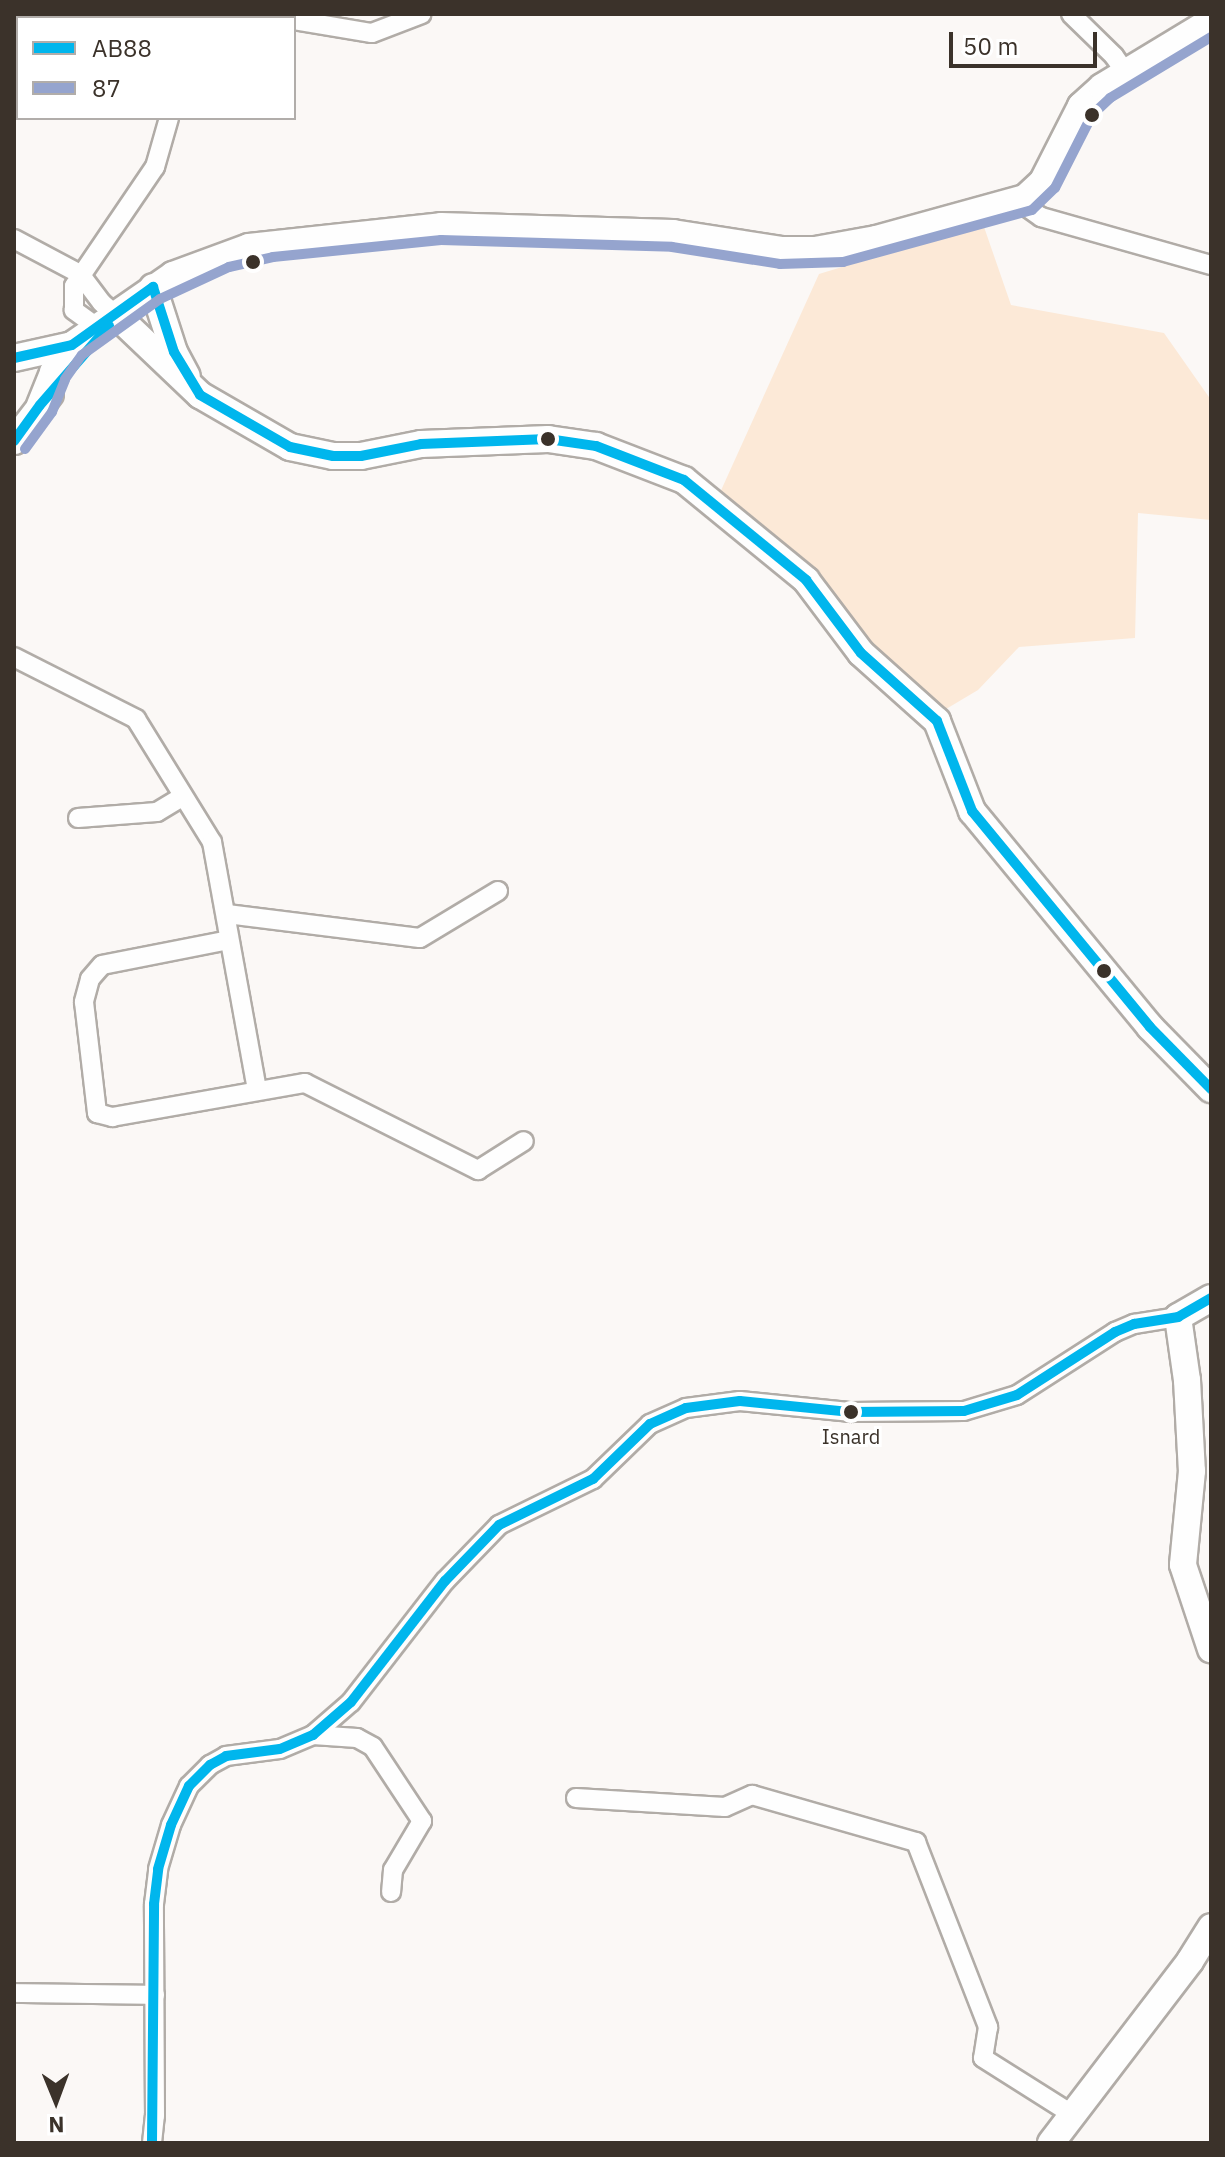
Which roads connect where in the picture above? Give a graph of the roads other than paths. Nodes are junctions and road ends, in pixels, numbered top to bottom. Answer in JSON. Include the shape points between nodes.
{"nodes":[{"id":1,"x":422,"y":14,"type":"edge"},
{"id":2,"x":1071,"y":14,"type":"edge"},
{"id":3,"x":296,"y":20,"type":"edge"},
{"id":4,"x":1211,"y":21,"type":"edge"},
{"id":5,"x":1125,"y":72,"type":"junction"},
{"id":6,"x":168,"y":120,"type":"edge"},
{"id":7,"x":1025,"y":198,"type":"junction"},
{"id":8,"x":14,"y":239,"type":"edge"},
{"id":9,"x":1211,"y":265,"type":"edge"},
{"id":10,"x":80,"y":274,"type":"junction"},
{"id":11,"x":153,"y":287,"type":"junction"},
{"id":12,"x":107,"y":323,"type":"junction"},
{"id":13,"x":14,"y":358,"type":"edge"},
{"id":14,"x":66,"y":362,"type":"junction"},
{"id":15,"x":14,"y":365,"type":"edge"},
{"id":16,"x":200,"y":395,"type":"junction"},
{"id":17,"x":14,"y":441,"type":"edge"},
{"id":18,"x":14,"y":657,"type":"edge"},
{"id":19,"x":182,"y":797,"type":"junction"},
{"id":20,"x":78,"y":818,"type":"dead end"},
{"id":21,"x":498,"y":891,"type":"dead end"},
{"id":22,"x":227,"y":914,"type":"junction"},
{"id":23,"x":229,"y":940,"type":"junction"},
{"id":24,"x":1211,"y":1089,"type":"edge"},
{"id":25,"x":257,"y":1090,"type":"junction"},
{"id":26,"x":524,"y":1141,"type":"dead end"},
{"id":27,"x":1211,"y":1298,"type":"edge"},
{"id":28,"x":1178,"y":1317,"type":"junction"},
{"id":29,"x":1211,"y":1649,"type":"edge"},
{"id":30,"x":313,"y":1735,"type":"junction"},
{"id":31,"x":576,"y":1798,"type":"dead end"},
{"id":32,"x":391,"y":1892,"type":"dead end"},
{"id":33,"x":1211,"y":1927,"type":"edge"},
{"id":34,"x":14,"y":1993,"type":"edge"},
{"id":35,"x":155,"y":1995,"type":"junction"},
{"id":36,"x":1073,"y":2115,"type":"junction"},
{"id":37,"x":152,"y":2143,"type":"edge"},
{"id":38,"x":1051,"y":2143,"type":"edge"}],
"edges":[{"from":1,"to":3,"type":"street","via":[[372,33]]},
{"from":2,"to":5,"type":"street"},
{"from":4,"to":5,"type":"street"},
{"from":5,"to":7,"type":"street","via":[[1081,106],[1043,181]]},
{"from":6,"to":10,"type":"street","via":[[155,167]]},
{"from":7,"to":9,"type":"street","via":[[1028,208],[1041,217]]},
{"from":7,"to":11,"type":"street","via":[[815,250],[781,250],[673,233],[441,226],[380,230],[249,247],[196,264]]},
{"from":8,"to":10,"type":"street"},
{"from":10,"to":12,"type":"street","via":[[102,303]]},
{"from":10,"to":12,"type":"street","via":[[74,310]]},
{"from":11,"to":12,"type":"street"},
{"from":11,"to":16,"type":"street","via":[[174,352]]},
{"from":12,"to":14,"type":"street"},
{"from":12,"to":16,"type":"street"},
{"from":13,"to":14,"type":"street"},
{"from":14,"to":15,"type":"street"},
{"from":14,"to":17,"type":"street"},
{"from":16,"to":24,"type":"street","via":[[290,447],[333,456],[421,444],[548,439],[596,446],[684,480],[806,580],[861,653],[937,721],[972,811],[1150,1027]]},
{"from":18,"to":19,"type":"street","via":[[136,719]]},
{"from":19,"to":20,"type":"street","via":[[157,812]]},
{"from":19,"to":22,"type":"street","via":[[212,842]]},
{"from":21,"to":22,"type":"street","via":[[420,938]]},
{"from":22,"to":23,"type":"street"},
{"from":23,"to":25,"type":"street"},
{"from":23,"to":25,"type":"street","via":[[102,965],[90,979],[84,1002],[94,1101],[97,1113],[112,1117]]},
{"from":25,"to":26,"type":"street","via":[[305,1083],[478,1170]]},
{"from":27,"to":28,"type":"street"},
{"from":28,"to":29,"type":"street","via":[[1192,1471],[1183,1565]]},
{"from":28,"to":30,"type":"street","via":[[1115,1332],[1017,1395],[964,1411],[851,1412],[740,1401],[686,1408],[650,1424],[593,1479],[499,1525],[445,1581],[351,1702]]},
{"from":30,"to":32,"type":"street","via":[[357,1738],[373,1747],[422,1821],[393,1870]]},
{"from":30,"to":35,"type":"street","via":[[280,1749],[226,1756],[189,1786],[158,1869]]},
{"from":31,"to":36,"type":"street","via":[[725,1807],[752,1795],[916,1842],[988,2027],[983,2058]]},
{"from":33,"to":36,"type":"street"},
{"from":34,"to":35,"type":"street"},
{"from":35,"to":37,"type":"street"},
{"from":36,"to":38,"type":"street"}]}
